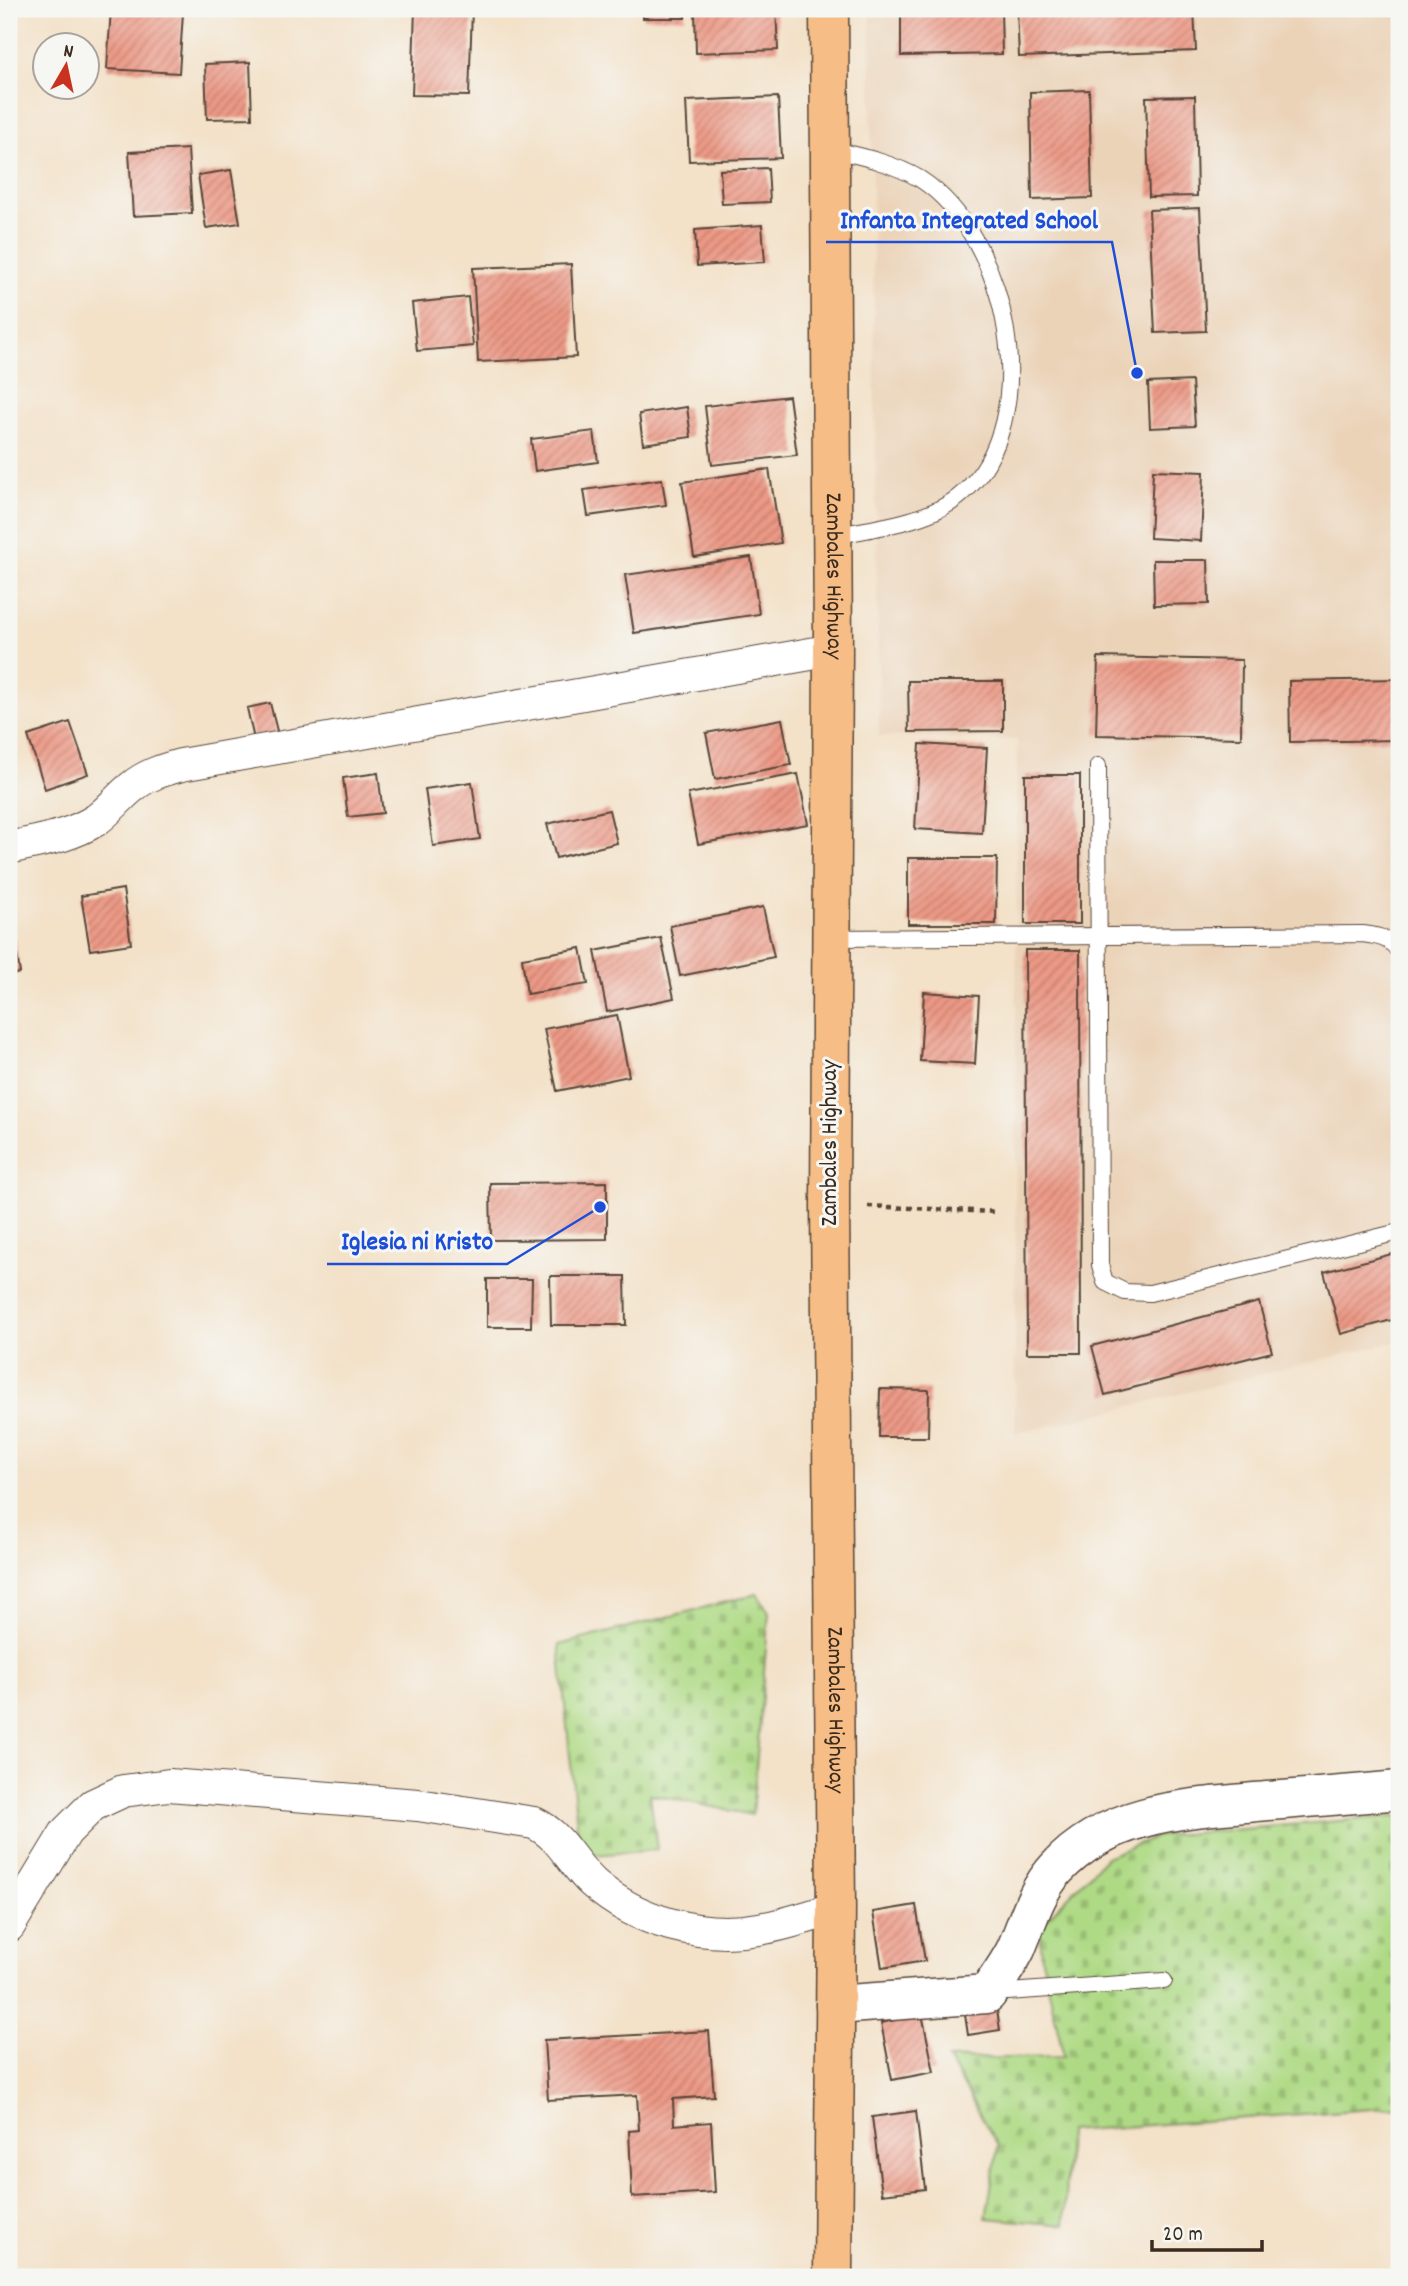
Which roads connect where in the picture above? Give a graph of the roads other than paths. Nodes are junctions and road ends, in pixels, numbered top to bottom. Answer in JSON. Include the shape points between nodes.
{"nodes":[{"id":1,"x":829,"y":9,"type":"edge"},
{"id":2,"x":830,"y":149,"type":"junction"},
{"id":3,"x":833,"y":536,"type":"junction"},
{"id":4,"x":833,"y":650,"type":"junction"},
{"id":5,"x":1098,"y":765,"type":"dead end"},
{"id":6,"x":9,"y":848,"type":"edge"},
{"id":7,"x":1098,"y":936,"type":"junction"},
{"id":8,"x":832,"y":938,"type":"junction"},
{"id":9,"x":1399,"y":952,"type":"edge"},
{"id":10,"x":1399,"y":1233,"type":"edge"},
{"id":11,"x":1399,"y":1790,"type":"edge"},
{"id":12,"x":836,"y":1908,"type":"junction"},
{"id":13,"x":9,"y":1926,"type":"edge"},
{"id":14,"x":1164,"y":1980,"type":"dead end"},
{"id":15,"x":987,"y":1994,"type":"junction"},
{"id":16,"x":835,"y":2005,"type":"junction"},
{"id":17,"x":833,"y":2277,"type":"edge"}],
"edges":[{"from":1,"to":2,"type":"main road","name":"Zambales Highway"},
{"from":2,"to":3,"type":"main road","name":"Zambales Highway"},
{"from":2,"to":3,"type":"lane","via":[[882,162],[920,179],[950,206],[975,240],[993,279],[1009,356],[1002,429],[988,465],[962,495],[903,522]]},
{"from":3,"to":4,"type":"main road","name":"Zambales Highway"},
{"from":4,"to":6,"type":"street","via":[[181,765],[153,772],[80,829]]},
{"from":4,"to":8,"type":"main road","name":"Zambales Highway"},
{"from":5,"to":7,"type":"lane"},
{"from":7,"to":8,"type":"lane"},
{"from":7,"to":9,"type":"lane","via":[[1363,934],[1381,936]]},
{"from":7,"to":10,"type":"lane","via":[[1100,1265],[1105,1282],[1125,1292],[1150,1293]]},
{"from":8,"to":12,"type":"main road","name":"Zambales Highway"},
{"from":11,"to":15,"type":"street","via":[[1152,1815],[1088,1840],[1056,1869],[1041,1891],[1003,1973]]},
{"from":12,"to":13,"type":"street","via":[[757,1930],[696,1930],[645,1916],[620,1903],[586,1877],[548,1829],[534,1823],[418,1805],[169,1786],[123,1791],[93,1805],[66,1832]]},
{"from":12,"to":16,"type":"main road","name":"Zambales Highway"},
{"from":14,"to":15,"type":"lane"},
{"from":15,"to":16,"type":"street"},
{"from":16,"to":17,"type":"main road","name":"Zambales Highway"}]}
